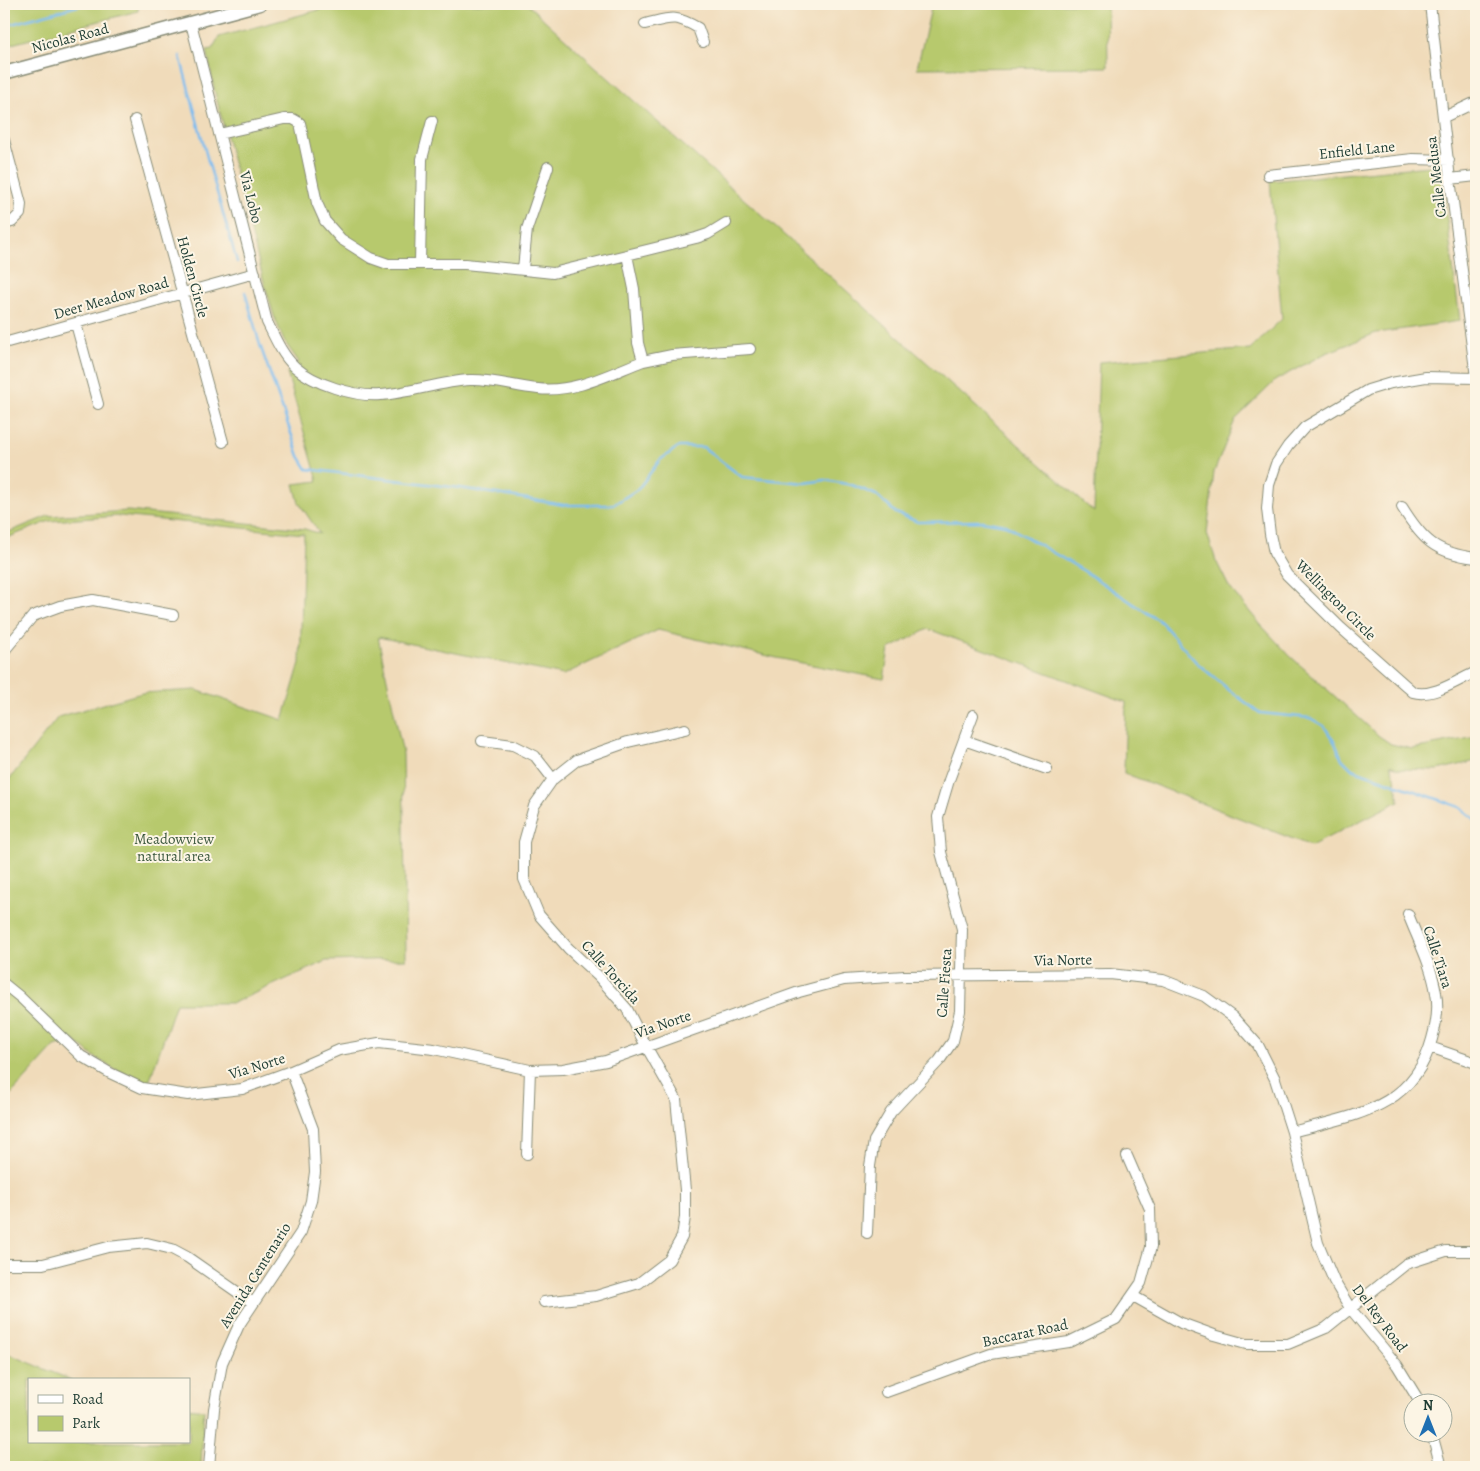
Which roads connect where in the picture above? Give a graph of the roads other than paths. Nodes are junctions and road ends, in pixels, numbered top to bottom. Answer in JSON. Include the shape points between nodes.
{"nodes":[{"id":1,"x":260,"y":4,"type":"edge"},
{"id":2,"x":1430,"y":4,"type":"edge"},
{"id":3,"x":191,"y":23,"type":"junction"},
{"id":4,"x":645,"y":24,"type":"dead end"},
{"id":5,"x":703,"y":42,"type":"dead end"},
{"id":6,"x":4,"y":73,"type":"edge"},
{"id":7,"x":1476,"y":102,"type":"edge"},
{"id":8,"x":1444,"y":117,"type":"junction"},
{"id":9,"x":135,"y":120,"type":"dead end"},
{"id":10,"x":432,"y":121,"type":"dead end"},
{"id":11,"x":219,"y":134,"type":"junction"},
{"id":12,"x":4,"y":140,"type":"edge"},
{"id":13,"x":5,"y":153,"type":"edge"},
{"id":14,"x":1449,"y":160,"type":"junction"},
{"id":15,"x":548,"y":167,"type":"dead end"},
{"id":16,"x":1268,"y":175,"type":"dead end"},
{"id":17,"x":1476,"y":176,"type":"edge"},
{"id":18,"x":1450,"y":178,"type":"junction"},
{"id":19,"x":726,"y":222,"type":"dead end"},
{"id":20,"x":4,"y":224,"type":"edge"},
{"id":21,"x":627,"y":255,"type":"junction"},
{"id":22,"x":420,"y":264,"type":"junction"},
{"id":23,"x":523,"y":269,"type":"junction"},
{"id":24,"x":254,"y":273,"type":"junction"},
{"id":25,"x":182,"y":294,"type":"junction"},
{"id":26,"x":76,"y":324,"type":"junction"},
{"id":27,"x":4,"y":343,"type":"edge"},
{"id":28,"x":750,"y":349,"type":"dead end"},
{"id":29,"x":643,"y":361,"type":"junction"},
{"id":30,"x":1476,"y":378,"type":"edge"},
{"id":31,"x":98,"y":404,"type":"dead end"},
{"id":32,"x":223,"y":442,"type":"dead end"},
{"id":33,"x":1402,"y":507,"type":"dead end"},
{"id":34,"x":1476,"y":558,"type":"edge"},
{"id":35,"x":173,"y":615,"type":"dead end"},
{"id":36,"x":4,"y":652,"type":"edge"},
{"id":37,"x":1476,"y":672,"type":"edge"},
{"id":38,"x":973,"y":715,"type":"dead end"},
{"id":39,"x":685,"y":729,"type":"dead end"},
{"id":40,"x":964,"y":740,"type":"junction"},
{"id":41,"x":482,"y":741,"type":"dead end"},
{"id":42,"x":1047,"y":770,"type":"dead end"},
{"id":43,"x":553,"y":779,"type":"junction"},
{"id":44,"x":1408,"y":914,"type":"dead end"},
{"id":45,"x":961,"y":976,"type":"junction"},
{"id":46,"x":4,"y":984,"type":"edge"},
{"id":47,"x":646,"y":1046,"type":"junction"},
{"id":48,"x":1430,"y":1047,"type":"junction"},
{"id":49,"x":1476,"y":1063,"type":"edge"},
{"id":50,"x":530,"y":1070,"type":"junction"},
{"id":51,"x":291,"y":1072,"type":"junction"},
{"id":52,"x":1292,"y":1132,"type":"junction"},
{"id":53,"x":527,"y":1154,"type":"dead end"},
{"id":54,"x":1127,"y":1156,"type":"dead end"},
{"id":55,"x":867,"y":1233,"type":"dead end"},
{"id":56,"x":1476,"y":1251,"type":"edge"},
{"id":57,"x":7,"y":1264,"type":"dead end"},
{"id":58,"x":1133,"y":1296,"type":"junction"},
{"id":59,"x":544,"y":1302,"type":"dead end"},
{"id":60,"x":253,"y":1303,"type":"junction"},
{"id":61,"x":1350,"y":1308,"type":"junction"},
{"id":62,"x":886,"y":1392,"type":"dead end"},
{"id":63,"x":1415,"y":1394,"type":"edge"},
{"id":64,"x":1435,"y":1444,"type":"edge"},
{"id":65,"x":209,"y":1467,"type":"edge"},
{"id":66,"x":1441,"y":1467,"type":"edge"}],
"edges":[{"from":1,"to":3,"type":"main road","name":"Nicolas Road"},
{"from":2,"to":8,"type":"street","name":"Calle Medusa"},
{"from":3,"to":6,"type":"main road","name":"Nicolas Road"},
{"from":3,"to":11,"type":"street","name":"Via Lobo"},
{"from":4,"to":5,"type":"street","via":[[664,18],[683,19],[698,28]]},
{"from":7,"to":8,"type":"street"},
{"from":8,"to":14,"type":"street","name":"Calle Medusa"},
{"from":9,"to":25,"type":"street","name":"Holden Circle"},
{"from":10,"to":22,"type":"street","via":[[422,159]]},
{"from":11,"to":22,"type":"street","via":[[284,119],[300,123],[317,203],[325,220],[341,239],[371,258],[388,264]]},
{"from":11,"to":24,"type":"street","name":"Via Lobo"},
{"from":12,"to":13,"type":"street"},
{"from":13,"to":20,"type":"street","via":[[21,204],[20,214],[12,222]]},
{"from":14,"to":16,"type":"street","name":"Enfield Lane","via":[[1405,160]]},
{"from":14,"to":18,"type":"street","name":"Calle Medusa"},
{"from":15,"to":23,"type":"street","via":[[527,229]]},
{"from":17,"to":18,"type":"street"},
{"from":18,"to":30,"type":"street","name":"Calle Medusa"},
{"from":19,"to":21,"type":"street","via":[[708,234]]},
{"from":21,"to":23,"type":"street","via":[[553,273]]},
{"from":21,"to":29,"type":"street"},
{"from":22,"to":23,"type":"street"},
{"from":24,"to":25,"type":"street","name":"Deer Meadow Road"},
{"from":24,"to":29,"type":"street","name":"Via Lobo","via":[[268,322],[285,355],[299,370],[339,390],[380,395],[472,380],[562,389]]},
{"from":25,"to":26,"type":"street","name":"Deer Meadow Road"},
{"from":25,"to":32,"type":"street","name":"Holden Circle"},
{"from":26,"to":27,"type":"street","name":"Deer Meadow Road"},
{"from":26,"to":31,"type":"street"},
{"from":28,"to":29,"type":"street"},
{"from":30,"to":37,"type":"street","name":"Wellington Circle","via":[[1426,377],[1391,383],[1368,390],[1305,427],[1276,464],[1269,485],[1267,509],[1274,554],[1287,575],[1413,692],[1422,695]]},
{"from":33,"to":34,"type":"street","via":[[1424,537],[1438,548]]},
{"from":35,"to":36,"type":"street","via":[[93,600],[60,606],[33,616]]},
{"from":38,"to":40,"type":"street","name":"Calle Fiesta"},
{"from":39,"to":43,"type":"street","name":"Calle Torcida","via":[[628,742],[577,760]]},
{"from":40,"to":42,"type":"street"},
{"from":40,"to":45,"type":"street","name":"Calle Fiesta","via":[[938,817],[941,852],[962,929]]},
{"from":41,"to":43,"type":"street","via":[[513,745],[535,756]]},
{"from":43,"to":47,"type":"street","name":"Calle Torcida","via":[[534,806],[524,842],[524,879],[539,915],[627,1009]]},
{"from":44,"to":48,"type":"street","name":"Calle Tiara","via":[[1437,994],[1436,1023]]},
{"from":45,"to":47,"type":"street","name":"Via Norte","via":[[844,980],[799,992]]},
{"from":45,"to":52,"type":"street","name":"Via Norte","via":[[1110,974],[1163,980],[1204,996],[1233,1017],[1258,1045],[1275,1079]]},
{"from":45,"to":55,"type":"street","name":"Calle Fiesta","via":[[960,1011],[953,1041],[939,1061],[891,1112],[874,1141]]},
{"from":46,"to":51,"type":"street","name":"Via Norte","via":[[81,1056],[142,1088],[188,1095],[242,1089]]},
{"from":47,"to":50,"type":"street","name":"Via Norte","via":[[606,1060],[563,1069]]},
{"from":47,"to":59,"type":"street","name":"Calle Torcida","via":[[676,1099],[685,1190],[682,1237],[669,1260],[639,1283],[596,1296]]},
{"from":48,"to":49,"type":"street"},
{"from":48,"to":52,"type":"street","name":"Calle Tiara","via":[[1418,1074],[1394,1098],[1364,1113]]},
{"from":50,"to":51,"type":"street","name":"Via Norte","via":[[434,1049],[379,1043],[339,1050]]},
{"from":50,"to":53,"type":"street"},
{"from":51,"to":60,"type":"street","name":"Avenida Centenario","via":[[313,1129],[315,1172],[301,1232]]},
{"from":52,"to":61,"type":"street","name":"Del Rey Road","via":[[1318,1243]]},
{"from":54,"to":58,"type":"street","name":"Baccarat Road","via":[[1150,1209],[1151,1247],[1141,1283]]},
{"from":56,"to":61,"type":"street","via":[[1446,1251],[1406,1264]]},
{"from":57,"to":60,"type":"street","via":[[43,1264],[108,1247],[147,1244],[172,1249],[187,1257]]},
{"from":58,"to":61,"type":"street","via":[[1181,1323],[1246,1344],[1288,1344],[1326,1328]]},
{"from":58,"to":62,"type":"street","name":"Baccarat Road","via":[[1116,1319],[1069,1342],[991,1354]]},
{"from":60,"to":65,"type":"street","name":"Avenida Centenario","via":[[222,1363]]},
{"from":61,"to":63,"type":"street","name":"Del Rey Road","via":[[1396,1365]]},
{"from":64,"to":66,"type":"street"}]}
